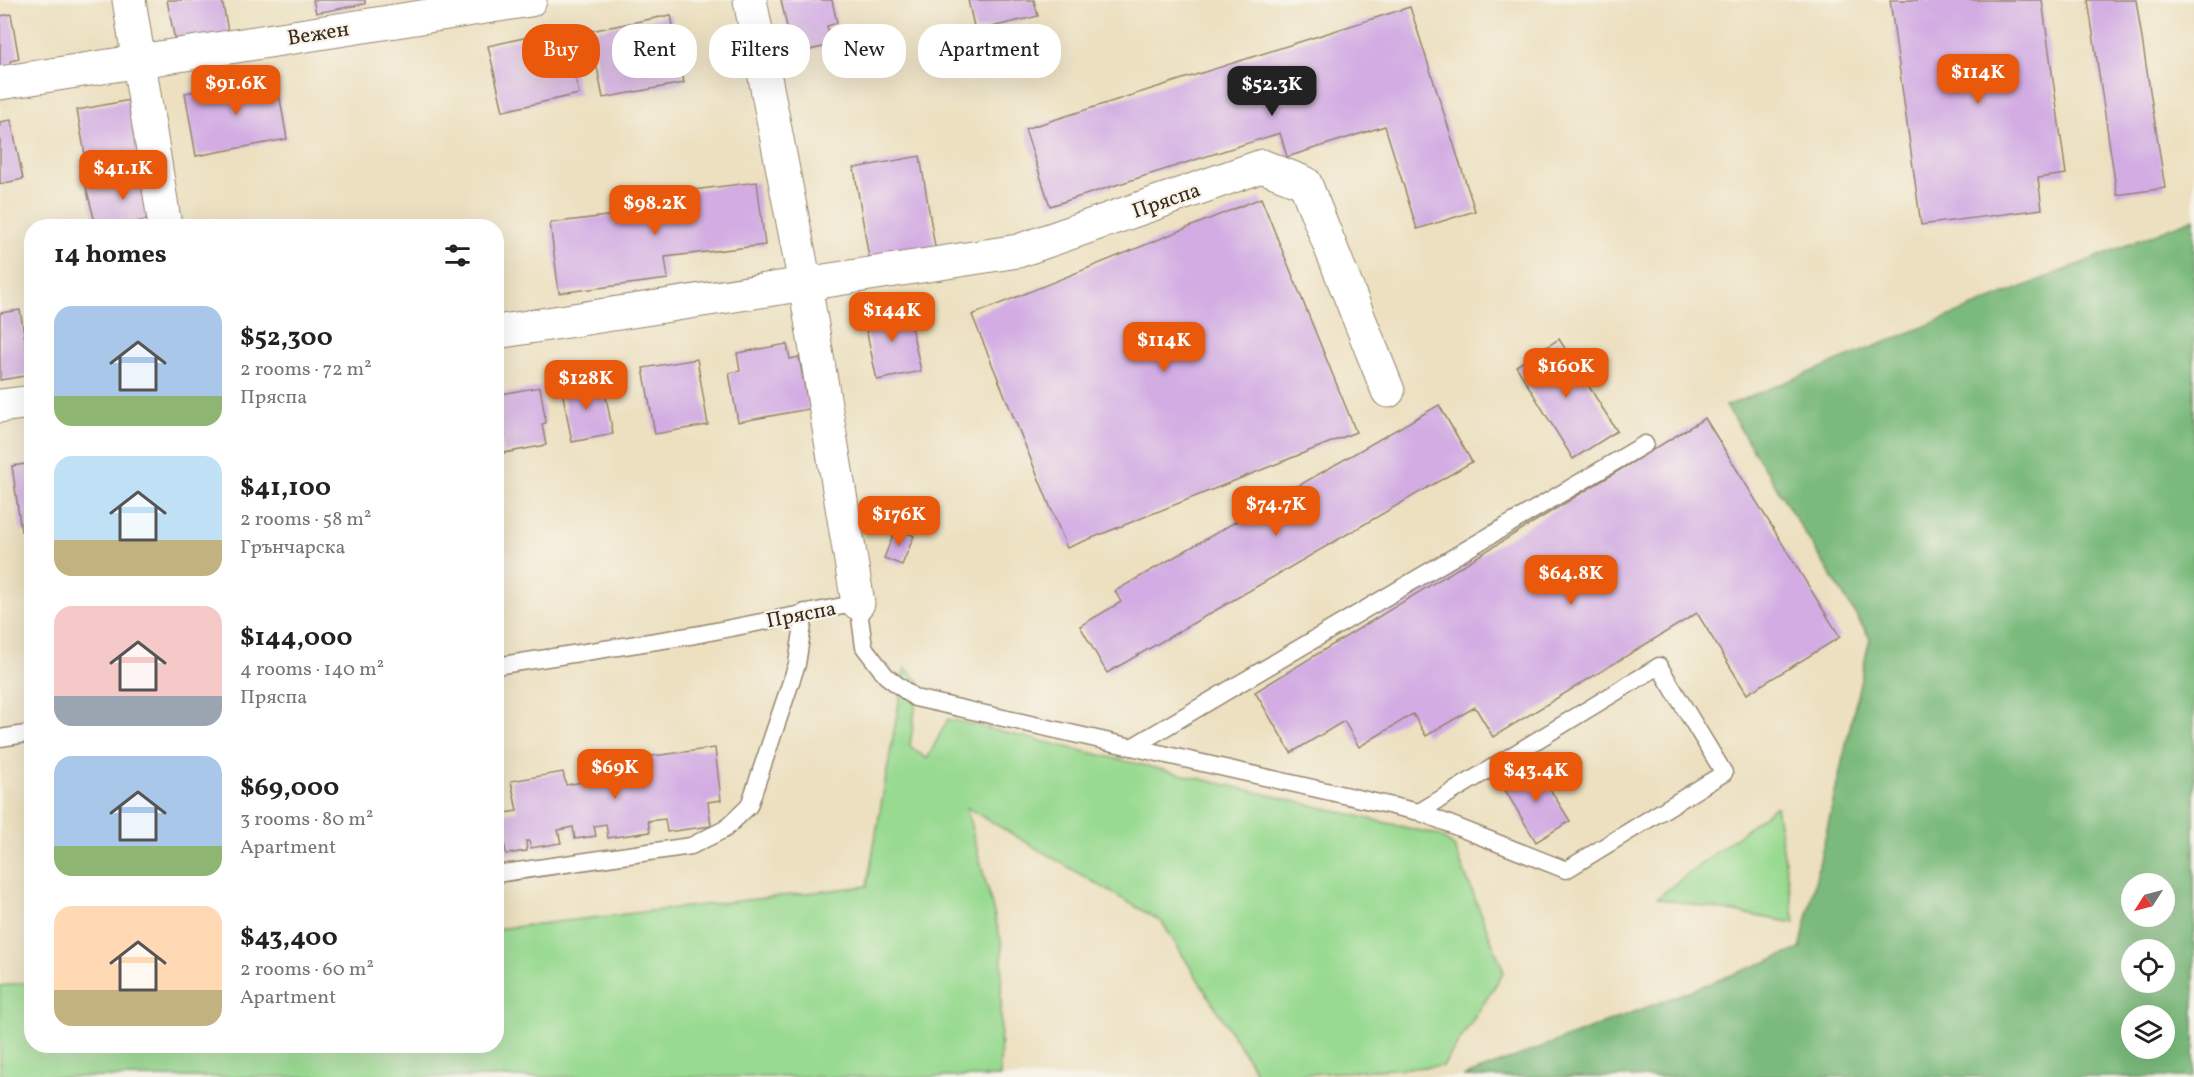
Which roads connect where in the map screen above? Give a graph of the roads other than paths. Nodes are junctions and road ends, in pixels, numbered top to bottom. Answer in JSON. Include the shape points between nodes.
{"nodes":[{"id":1,"x":129,"y":0,"type":"edge"},
{"id":2,"x":530,"y":0,"type":"edge"},
{"id":3,"x":750,"y":0,"type":"edge"},
{"id":4,"x":138,"y":61,"type":"junction"},
{"id":5,"x":0,"y":83,"type":"edge"},
{"id":6,"x":164,"y":219,"type":"edge"},
{"id":7,"x":805,"y":284,"type":"junction"},
{"id":8,"x":504,"y":331,"type":"edge"},
{"id":9,"x":1388,"y":391,"type":"dead end"},
{"id":10,"x":24,"y":403,"type":"edge"},
{"id":11,"x":0,"y":406,"type":"edge"},
{"id":12,"x":1645,"y":444,"type":"dead end"},
{"id":13,"x":858,"y":603,"type":"junction"},
{"id":14,"x":805,"y":612,"type":"junction"},
{"id":15,"x":504,"y":665,"type":"edge"},
{"id":16,"x":24,"y":735,"type":"edge"},
{"id":17,"x":0,"y":738,"type":"edge"},
{"id":18,"x":1132,"y":747,"type":"junction"},
{"id":19,"x":1419,"y":812,"type":"junction"},
{"id":20,"x":504,"y":873,"type":"edge"}],
"edges":[{"from":1,"to":4,"type":"street"},
{"from":2,"to":4,"type":"street","name":"Вежен"},
{"from":3,"to":7,"type":"street","name":"Пряспа"},
{"from":4,"to":5,"type":"street","name":"Вежен"},
{"from":4,"to":6,"type":"street"},
{"from":7,"to":8,"type":"street","name":"Пряспа"},
{"from":7,"to":9,"type":"street","name":"Пряспа","via":[[1018,251],[1262,166],[1305,183]]},
{"from":7,"to":13,"type":"street","name":"Пряспа"},
{"from":10,"to":11,"type":"street"},
{"from":12,"to":18,"type":"lane"},
{"from":13,"to":14,"type":"lane","name":"Пряспа"},
{"from":13,"to":18,"type":"lane","via":[[864,647],[886,675],[915,698]]},
{"from":14,"to":15,"type":"lane","name":"Пряспа","via":[[695,635]]},
{"from":14,"to":20,"type":"lane","via":[[797,664],[749,806],[725,829],[691,846]]},
{"from":16,"to":17,"type":"lane"},
{"from":18,"to":19,"type":"lane"},
{"from":19,"to":19,"type":"lane","via":[[1566,870],[1724,773],[1659,666]]}]}
